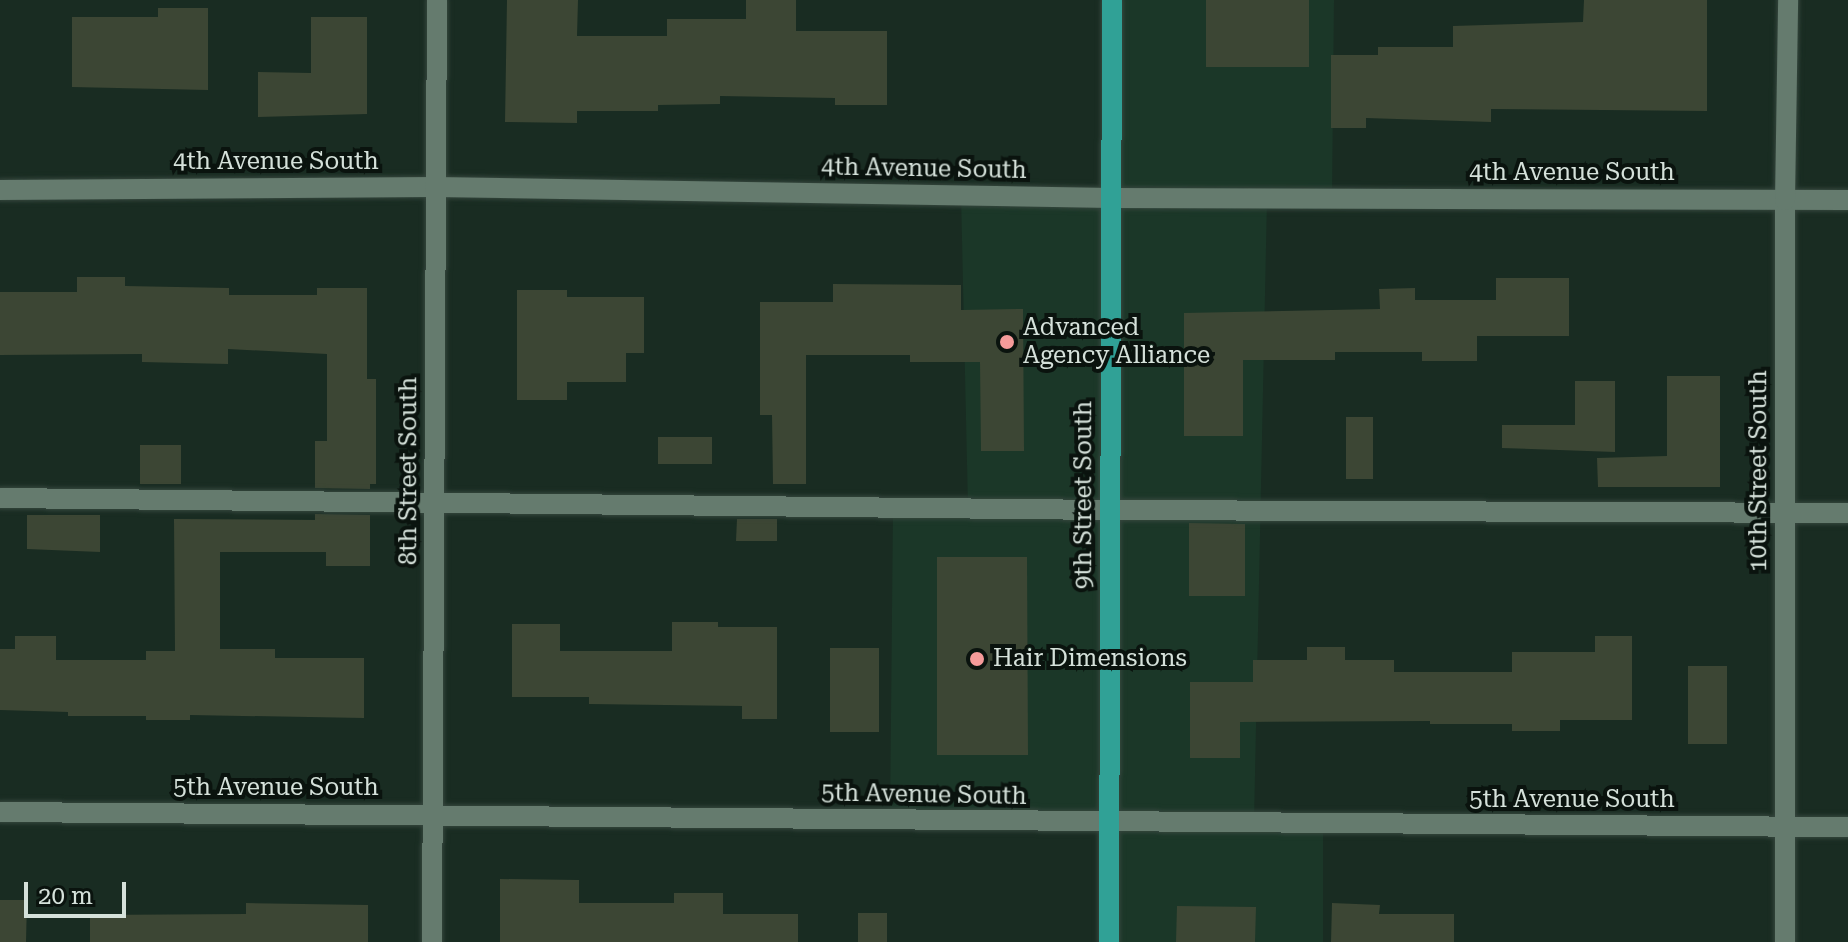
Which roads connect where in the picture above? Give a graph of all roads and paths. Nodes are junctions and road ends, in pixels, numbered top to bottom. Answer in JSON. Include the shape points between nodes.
{"nodes":[{"id":1,"x":437,"y":0,"type":"edge"},
{"id":2,"x":1112,"y":0,"type":"edge"},
{"id":3,"x":1788,"y":0,"type":"edge"},
{"id":4,"x":435,"y":187,"type":"junction"},
{"id":5,"x":0,"y":190,"type":"edge"},
{"id":6,"x":1111,"y":198,"type":"junction"},
{"id":7,"x":1785,"y":200,"type":"junction"},
{"id":8,"x":1848,"y":200,"type":"edge"},
{"id":9,"x":0,"y":498,"type":"edge"},
{"id":10,"x":434,"y":501,"type":"junction"},
{"id":11,"x":1110,"y":510,"type":"junction"},
{"id":12,"x":1785,"y":512,"type":"junction"},
{"id":13,"x":1848,"y":513,"type":"edge"},
{"id":14,"x":0,"y":812,"type":"edge"},
{"id":15,"x":434,"y":815,"type":"junction"},
{"id":16,"x":1110,"y":823,"type":"junction"},
{"id":17,"x":1785,"y":827,"type":"junction"},
{"id":18,"x":1848,"y":827,"type":"edge"},
{"id":19,"x":432,"y":942,"type":"edge"},
{"id":20,"x":1109,"y":942,"type":"edge"},
{"id":21,"x":1785,"y":942,"type":"edge"}],
"edges":[{"from":1,"to":4,"type":"street","name":"8th Street South"},
{"from":2,"to":6,"type":"main road","name":"9th Street South"},
{"from":3,"to":7,"type":"street","name":"10th Street South"},
{"from":4,"to":5,"type":"street","name":"4th Avenue South"},
{"from":4,"to":6,"type":"street","name":"4th Avenue South"},
{"from":4,"to":10,"type":"street","name":"8th Street South"},
{"from":6,"to":7,"type":"street","name":"4th Avenue South"},
{"from":6,"to":11,"type":"main road","name":"9th Street South"},
{"from":7,"to":8,"type":"street","name":"4th Avenue South"},
{"from":7,"to":12,"type":"street","name":"10th Street South"},
{"from":9,"to":10,"type":"street"},
{"from":10,"to":11,"type":"street"},
{"from":10,"to":15,"type":"street","name":"8th Street South"},
{"from":11,"to":12,"type":"street"},
{"from":11,"to":16,"type":"main road","name":"9th Street South"},
{"from":12,"to":13,"type":"street"},
{"from":12,"to":17,"type":"street","name":"10th Street South"},
{"from":14,"to":15,"type":"street","name":"5th Avenue South"},
{"from":15,"to":16,"type":"street","name":"5th Avenue South"},
{"from":15,"to":19,"type":"street","name":"8th Street South"},
{"from":16,"to":17,"type":"street","name":"5th Avenue South"},
{"from":16,"to":20,"type":"main road","name":"9th Street South"},
{"from":17,"to":18,"type":"street","name":"5th Avenue South"},
{"from":17,"to":21,"type":"street","name":"10th Street South"}]}
